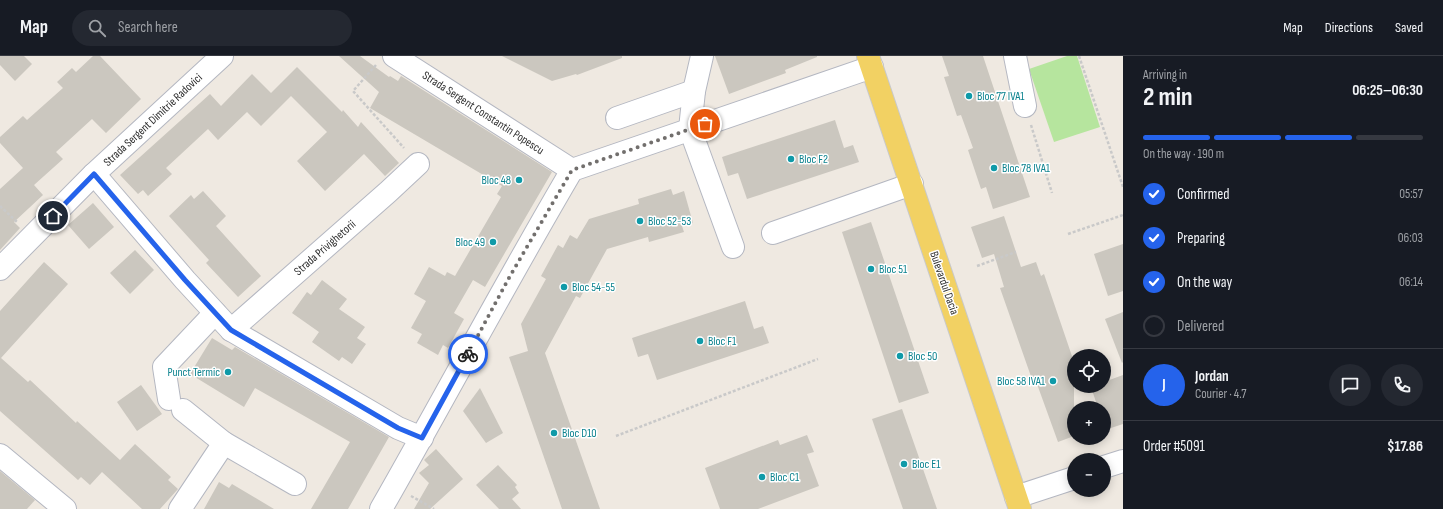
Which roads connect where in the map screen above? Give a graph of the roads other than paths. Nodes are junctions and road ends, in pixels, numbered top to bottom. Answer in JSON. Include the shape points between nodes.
{"nodes":[{"id":1,"x":222,"y":56,"type":"edge"},
{"id":2,"x":702,"y":56,"type":"edge"},
{"id":3,"x":1015,"y":56,"type":"edge"},
{"id":4,"x":386,"y":59,"type":"edge"},
{"id":5,"x":870,"y":62,"type":"edge"},
{"id":6,"x":694,"y":91,"type":"junction"},
{"id":7,"x":1025,"y":106,"type":"road end"},
{"id":8,"x":616,"y":118,"type":"dead end"},
{"id":9,"x":690,"y":129,"type":"junction"},
{"id":10,"x":418,"y":164,"type":"road end"},
{"id":11,"x":572,"y":170,"type":"junction"},
{"id":12,"x":94,"y":174,"type":"junction"},
{"id":13,"x":912,"y":184,"type":"junction"},
{"id":14,"x":773,"y":233,"type":"dead end"},
{"id":15,"x":733,"y":247,"type":"dead end"},
{"id":16,"x":0,"y":269,"type":"edge"},
{"id":17,"x":215,"y":313,"type":"junction"},
{"id":18,"x":231,"y":330,"type":"junction"},
{"id":19,"x":422,"y":438,"type":"junction"},
{"id":20,"x":224,"y":443,"type":"junction"},
{"id":21,"x":0,"y":455,"type":"edge"},
{"id":22,"x":1123,"y":461,"type":"edge"},
{"id":23,"x":1111,"y":465,"type":"edge"},
{"id":24,"x":1067,"y":481,"type":"edge"},
{"id":25,"x":295,"y":484,"type":"dead end"},
{"id":26,"x":1018,"y":503,"type":"edge"},
{"id":27,"x":65,"y":509,"type":"edge"},
{"id":28,"x":180,"y":509,"type":"edge"},
{"id":29,"x":381,"y":509,"type":"edge"}],
"edges":[{"from":1,"to":12,"type":"street","name":"Strada Sergent Dimitrie Radovici"},
{"from":2,"to":6,"type":"street"},
{"from":3,"to":7,"type":"street"},
{"from":4,"to":11,"type":"street","name":"Strada Sergent Constantin Popescu"},
{"from":5,"to":9,"type":"street"},
{"from":5,"to":13,"type":"main road","name":"Bulevardul Dacia"},
{"from":6,"to":8,"type":"street"},
{"from":6,"to":9,"type":"street"},
{"from":9,"to":11,"type":"street"},
{"from":9,"to":15,"type":"street"},
{"from":10,"to":18,"type":"street","name":"Strada Privighetorii"},
{"from":11,"to":19,"type":"street","via":[[510,276]]},
{"from":12,"to":16,"type":"street","name":"Strada Sergent Dimitrie Radovici"},
{"from":12,"to":17,"type":"street"},
{"from":13,"to":14,"type":"street"},
{"from":13,"to":26,"type":"main road","name":"Bulevardul Dacia"},
{"from":17,"to":18,"type":"street"},
{"from":17,"to":20,"type":"street","via":[[164,367],[176,405]]},
{"from":18,"to":19,"type":"street","via":[[398,428]]},
{"from":19,"to":29,"type":"street"},
{"from":20,"to":25,"type":"street"},
{"from":20,"to":28,"type":"street"},
{"from":21,"to":27,"type":"street"},
{"from":22,"to":23,"type":"street"},
{"from":24,"to":26,"type":"street"}]}
